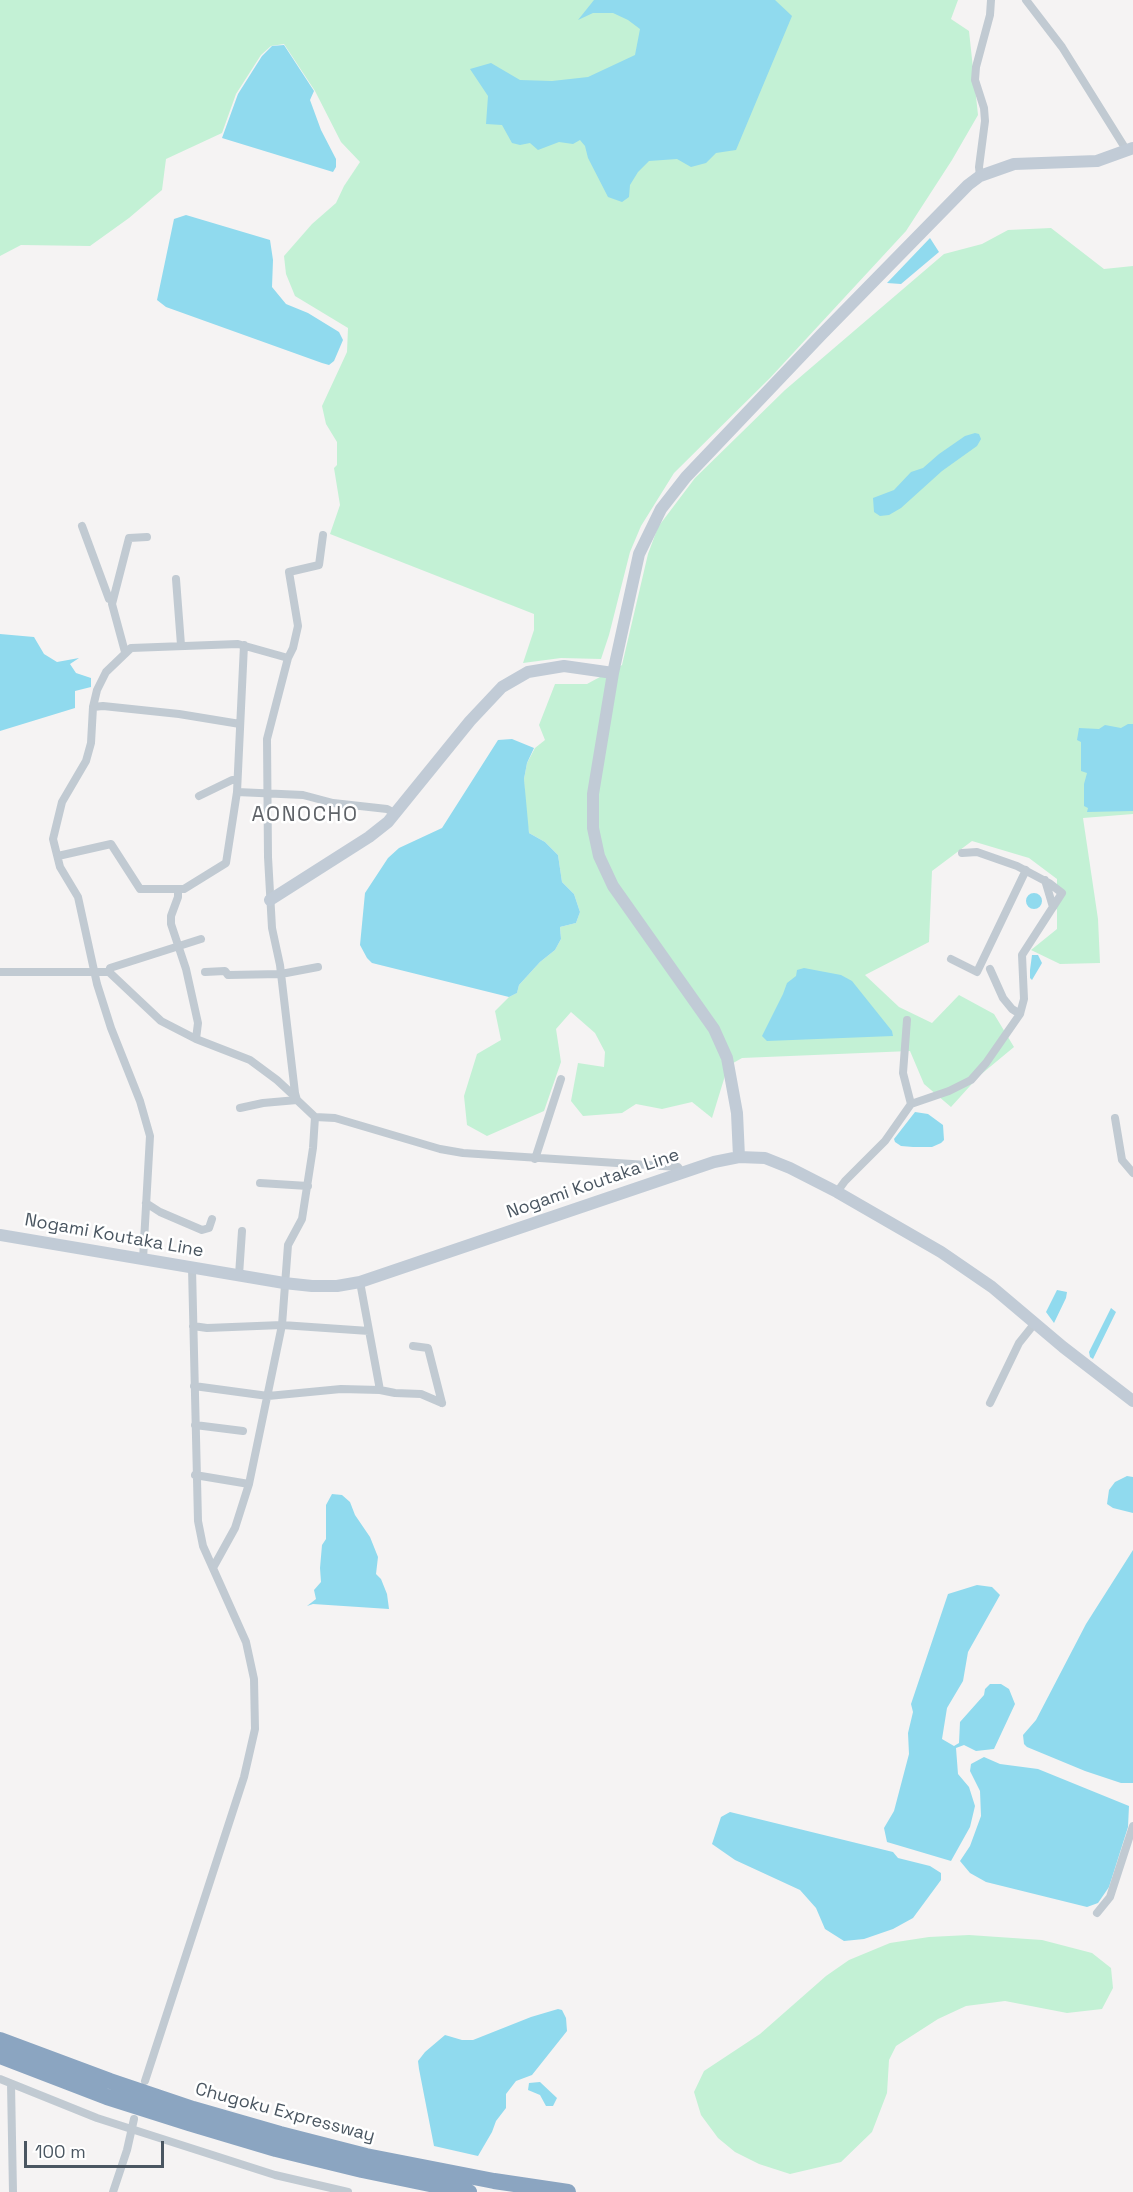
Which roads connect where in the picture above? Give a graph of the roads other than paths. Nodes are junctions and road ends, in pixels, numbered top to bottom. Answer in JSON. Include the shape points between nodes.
{"nodes":[{"id":1,"x":991,"y":0,"type":"edge"},
{"id":2,"x":1026,"y":0,"type":"edge"},
{"id":3,"x":1130,"y":150,"type":"edge"},
{"id":4,"x":980,"y":176,"type":"junction"},
{"id":5,"x":82,"y":526,"type":"dead end"},
{"id":6,"x":323,"y":535,"type":"dead end"},
{"id":7,"x":147,"y":537,"type":"dead end"},
{"id":8,"x":176,"y":579,"type":"dead end"},
{"id":9,"x":112,"y":600,"type":"junction"},
{"id":10,"x":182,"y":645,"type":"junction"},
{"id":11,"x":244,"y":645,"type":"junction"},
{"id":12,"x":125,"y":652,"type":"junction"},
{"id":13,"x":288,"y":658,"type":"junction"},
{"id":14,"x":613,"y":673,"type":"junction"},
{"id":15,"x":93,"y":707,"type":"junction"},
{"id":16,"x":240,"y":724,"type":"junction"},
{"id":17,"x":237,"y":780,"type":"junction"},
{"id":18,"x":237,"y":792,"type":"junction"},
{"id":19,"x":267,"y":793,"type":"junction"},
{"id":20,"x":199,"y":796,"type":"dead end"},
{"id":21,"x":396,"y":814,"type":"junction"},
{"id":22,"x":962,"y":853,"type":"dead end"},
{"id":23,"x":58,"y":856,"type":"junction"},
{"id":24,"x":1026,"y":870,"type":"junction"},
{"id":25,"x":1045,"y":880,"type":"junction"},
{"id":26,"x":178,"y":890,"type":"junction"},
{"id":27,"x":270,"y":900,"type":"junction"},
{"id":28,"x":1053,"y":907,"type":"junction"},
{"id":29,"x":201,"y":939,"type":"dead end"},
{"id":30,"x":177,"y":945,"type":"junction"},
{"id":31,"x":951,"y":959,"type":"dead end"},
{"id":32,"x":318,"y":967,"type":"dead end"},
{"id":33,"x":990,"y":969,"type":"dead end"},
{"id":34,"x":95,"y":971,"type":"junction"},
{"id":35,"x":0,"y":972,"type":"edge"},
{"id":36,"x":110,"y":972,"type":"junction"},
{"id":37,"x":205,"y":972,"type":"dead end"},
{"id":38,"x":281,"y":974,"type":"junction"},
{"id":39,"x":1020,"y":1014,"type":"junction"},
{"id":40,"x":907,"y":1020,"type":"dead end"},
{"id":41,"x":196,"y":1039,"type":"junction"},
{"id":42,"x":561,"y":1079,"type":"dead end"},
{"id":43,"x":296,"y":1097,"type":"junction"},
{"id":44,"x":911,"y":1104,"type":"junction"},
{"id":45,"x":240,"y":1108,"type":"dead end"},
{"id":46,"x":315,"y":1117,"type":"junction"},
{"id":47,"x":1115,"y":1118,"type":"dead end"},
{"id":48,"x":739,"y":1157,"type":"junction"},
{"id":49,"x":535,"y":1159,"type":"junction"},
{"id":50,"x":682,"y":1173,"type":"junction"},
{"id":51,"x":1133,"y":1173,"type":"edge"},
{"id":52,"x":260,"y":1183,"type":"dead end"},
{"id":53,"x":308,"y":1186,"type":"junction"},
{"id":54,"x":837,"y":1192,"type":"junction"},
{"id":55,"x":146,"y":1203,"type":"junction"},
{"id":56,"x":212,"y":1219,"type":"dead end"},
{"id":57,"x":242,"y":1231,"type":"dead end"},
{"id":58,"x":0,"y":1235,"type":"edge"},
{"id":59,"x":142,"y":1259,"type":"junction"},
{"id":60,"x":192,"y":1268,"type":"junction"},
{"id":61,"x":239,"y":1275,"type":"junction"},
{"id":62,"x":284,"y":1282,"type":"junction"},
{"id":63,"x":360,"y":1282,"type":"junction"},
{"id":64,"x":1035,"y":1323,"type":"junction"},
{"id":65,"x":282,"y":1325,"type":"junction"},
{"id":66,"x":193,"y":1326,"type":"junction"},
{"id":67,"x":369,"y":1331,"type":"junction"},
{"id":68,"x":413,"y":1346,"type":"dead end"},
{"id":69,"x":194,"y":1386,"type":"junction"},
{"id":70,"x":380,"y":1390,"type":"junction"},
{"id":71,"x":268,"y":1396,"type":"junction"},
{"id":72,"x":1133,"y":1401,"type":"edge"},
{"id":73,"x":990,"y":1403,"type":"dead end"},
{"id":74,"x":195,"y":1425,"type":"junction"},
{"id":75,"x":243,"y":1431,"type":"dead end"},
{"id":76,"x":195,"y":1475,"type":"junction"},
{"id":77,"x":249,"y":1484,"type":"junction"},
{"id":78,"x":214,"y":1566,"type":"junction"},
{"id":79,"x":1133,"y":1826,"type":"edge"},
{"id":80,"x":1097,"y":1913,"type":"dead end"},
{"id":81,"x":0,"y":2040,"type":"edge"},
{"id":82,"x":0,"y":2056,"type":"edge"},
{"id":83,"x":0,"y":2079,"type":"edge"},
{"id":84,"x":145,"y":2081,"type":"dead end"},
{"id":85,"x":11,"y":2084,"type":"junction"},
{"id":86,"x":133,"y":2124,"type":"junction"},
{"id":87,"x":13,"y":2192,"type":"edge"},
{"id":88,"x":113,"y":2192,"type":"edge"},
{"id":89,"x":348,"y":2192,"type":"edge"},
{"id":90,"x":469,"y":2192,"type":"edge"},
{"id":91,"x":568,"y":2192,"type":"edge"}],
"edges":[{"from":1,"to":4,"type":"street","via":[[975,80],[985,121]]},
{"from":2,"to":3,"type":"street"},
{"from":3,"to":4,"type":"street","via":[[1097,161],[1014,165]]},
{"from":4,"to":14,"type":"street","via":[[807,350],[686,477],[661,509],[639,554]]},
{"from":5,"to":9,"type":"street"},
{"from":6,"to":13,"type":"street","via":[[319,565],[289,573],[298,627]]},
{"from":7,"to":9,"type":"street","via":[[129,538]]},
{"from":8,"to":10,"type":"street"},
{"from":9,"to":12,"type":"street"},
{"from":10,"to":11,"type":"street"},
{"from":10,"to":12,"type":"street","via":[[131,648]]},
{"from":11,"to":13,"type":"street"},
{"from":11,"to":16,"type":"street"},
{"from":12,"to":15,"type":"street","via":[[106,672]]},
{"from":13,"to":19,"type":"street","via":[[267,739]]},
{"from":14,"to":21,"type":"street","via":[[564,666],[528,672],[502,687]]},
{"from":14,"to":48,"type":"street","via":[[593,794],[593,828],[599,856],[613,885],[714,1029],[727,1058],[737,1113]]},
{"from":15,"to":16,"type":"street"},
{"from":15,"to":23,"type":"street","via":[[86,761],[62,802],[53,839]]},
{"from":16,"to":17,"type":"street"},
{"from":17,"to":18,"type":"street"},
{"from":17,"to":20,"type":"street"},
{"from":18,"to":19,"type":"street"},
{"from":18,"to":26,"type":"street","via":[[226,863]]},
{"from":19,"to":21,"type":"street","via":[[303,795],[387,809]]},
{"from":19,"to":27,"type":"street"},
{"from":21,"to":27,"type":"street","via":[[369,837]]},
{"from":22,"to":24,"type":"street","via":[[977,852]]},
{"from":23,"to":26,"type":"street","via":[[109,843],[137,888]]},
{"from":23,"to":34,"type":"street","via":[[60,867],[78,897]]},
{"from":24,"to":25,"type":"street"},
{"from":24,"to":31,"type":"street","via":[[977,972]]},
{"from":25,"to":28,"type":"street"},
{"from":25,"to":28,"type":"street","via":[[1062,893]]},
{"from":26,"to":30,"type":"street","via":[[171,916]]},
{"from":27,"to":38,"type":"street"},
{"from":28,"to":39,"type":"street","via":[[1022,955],[1024,999]]},
{"from":29,"to":30,"type":"street"},
{"from":30,"to":36,"type":"street","via":[[110,968]]},
{"from":30,"to":41,"type":"street","via":[[198,1023]]},
{"from":32,"to":38,"type":"street"},
{"from":33,"to":39,"type":"street","via":[[1003,998]]},
{"from":34,"to":35,"type":"street"},
{"from":34,"to":36,"type":"street"},
{"from":34,"to":55,"type":"street","via":[[150,1136]]},
{"from":36,"to":41,"type":"street","via":[[161,1021]]},
{"from":37,"to":38,"type":"street"},
{"from":38,"to":43,"type":"street"},
{"from":39,"to":44,"type":"street","via":[[971,1080]]},
{"from":40,"to":44,"type":"street","via":[[903,1073]]},
{"from":41,"to":43,"type":"street","via":[[250,1060]]},
{"from":42,"to":49,"type":"street"},
{"from":43,"to":45,"type":"street"},
{"from":43,"to":46,"type":"street"},
{"from":44,"to":54,"type":"street","via":[[885,1141]]},
{"from":46,"to":49,"type":"street","via":[[335,1118],[440,1149]]},
{"from":46,"to":53,"type":"street"},
{"from":47,"to":51,"type":"street","via":[[1122,1160]]},
{"from":48,"to":50,"type":"street","name":"Nogami Koutaka Line"},
{"from":48,"to":54,"type":"street","name":"Nogami Koutaka Line","via":[[765,1158]]},
{"from":49,"to":50,"type":"street","via":[[678,1167]]},
{"from":50,"to":63,"type":"street","name":"Nogami Koutaka Line"},
{"from":52,"to":53,"type":"street"},
{"from":53,"to":62,"type":"street","via":[[302,1219],[288,1245]]},
{"from":54,"to":64,"type":"street","name":"Nogami Koutaka Line","via":[[941,1252]]},
{"from":55,"to":56,"type":"street","via":[[202,1230],[209,1228]]},
{"from":55,"to":59,"type":"street"},
{"from":57,"to":61,"type":"street"},
{"from":58,"to":59,"type":"street","name":"Nogami Koutaka Line"},
{"from":59,"to":60,"type":"street","name":"Nogami Koutaka Line"},
{"from":60,"to":61,"type":"street","name":"Nogami Koutaka Line"},
{"from":60,"to":66,"type":"street"},
{"from":61,"to":62,"type":"street","name":"Nogami Koutaka Line"},
{"from":62,"to":63,"type":"street","name":"Nogami Koutaka Line","via":[[312,1286]]},
{"from":62,"to":65,"type":"street"},
{"from":63,"to":67,"type":"street"},
{"from":64,"to":72,"type":"street","name":"Nogami Koutaka Line"},
{"from":64,"to":73,"type":"street","via":[[1019,1343]]},
{"from":65,"to":66,"type":"street"},
{"from":65,"to":67,"type":"street"},
{"from":65,"to":71,"type":"street"},
{"from":66,"to":69,"type":"street"},
{"from":67,"to":70,"type":"street"},
{"from":68,"to":70,"type":"street","via":[[428,1348],[442,1403],[421,1394]]},
{"from":69,"to":71,"type":"street"},
{"from":69,"to":74,"type":"street"},
{"from":70,"to":71,"type":"street","via":[[341,1389]]},
{"from":71,"to":77,"type":"street"},
{"from":74,"to":75,"type":"street"},
{"from":74,"to":76,"type":"street"},
{"from":76,"to":77,"type":"street"},
{"from":76,"to":78,"type":"street","via":[[203,1546]]},
{"from":77,"to":78,"type":"street","via":[[235,1528]]},
{"from":78,"to":84,"type":"street","via":[[249,1653],[255,1729],[244,1777]]},
{"from":79,"to":80,"type":"street","via":[[1110,1897]]},
{"from":81,"to":91,"type":"highway","name":"Chugoku Expressway","via":[[110,2082],[280,2134],[378,2158]]},
{"from":82,"to":90,"type":"highway","name":"Chugoku Expressway","via":[[107,2097],[265,2146]]},
{"from":83,"to":85,"type":"street"},
{"from":85,"to":86,"type":"street","via":[[97,2118]]},
{"from":85,"to":87,"type":"street"},
{"from":86,"to":88,"type":"street"},
{"from":86,"to":89,"type":"street","via":[[275,2175]]}]}
